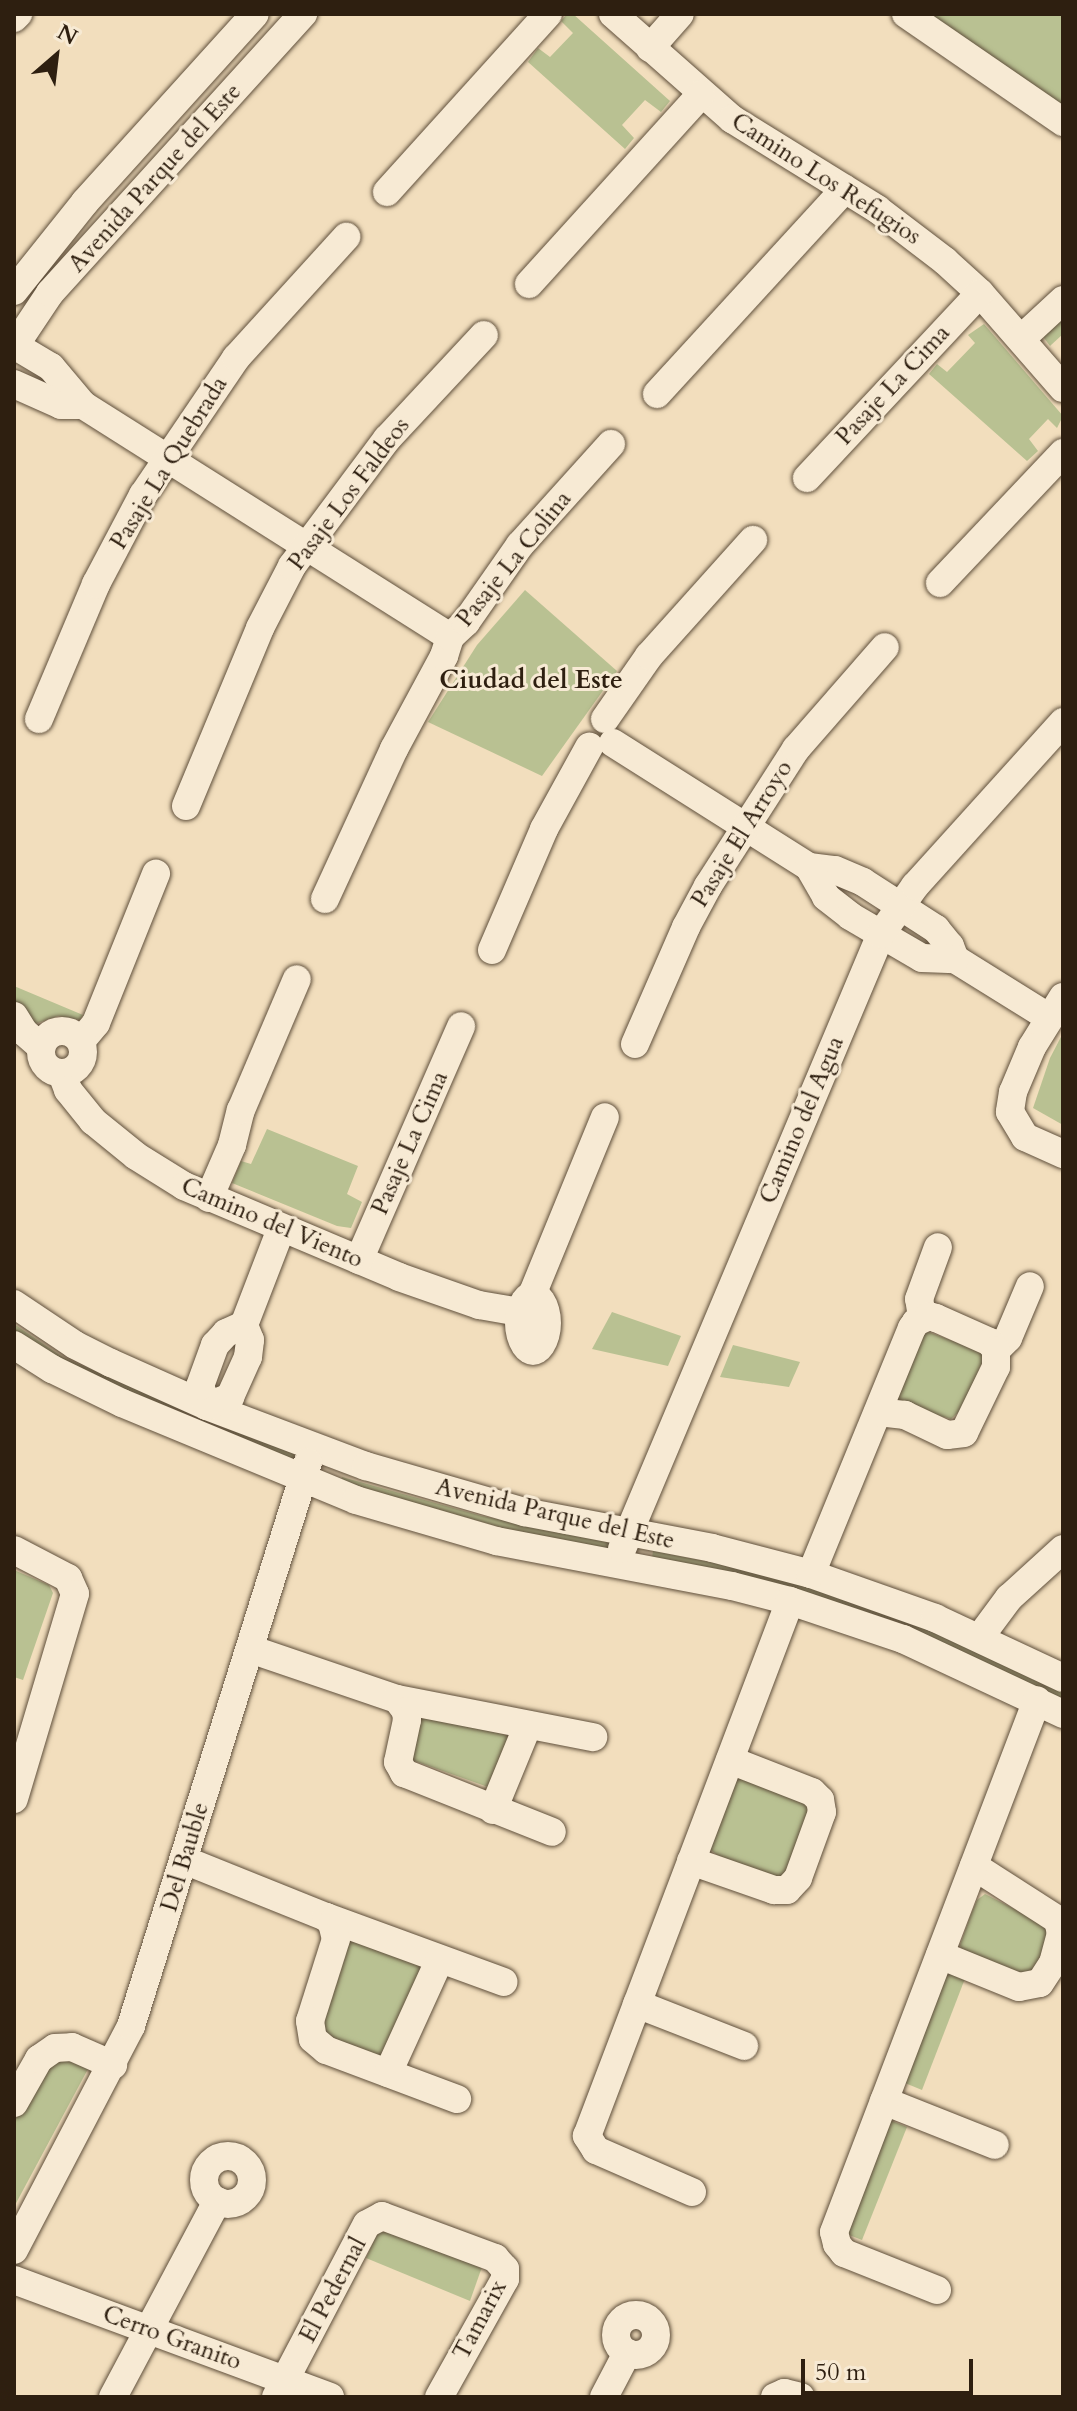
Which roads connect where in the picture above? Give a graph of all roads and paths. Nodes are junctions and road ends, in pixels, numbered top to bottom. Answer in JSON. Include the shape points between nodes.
{"nodes":[{"id":1,"x":254,"y":14,"type":"edge"},
{"id":2,"x":303,"y":14,"type":"edge"},
{"id":3,"x":548,"y":14,"type":"edge"},
{"id":4,"x":680,"y":14,"type":"edge"},
{"id":5,"x":906,"y":14,"type":"edge"},
{"id":6,"x":622,"y":17,"type":"edge"},
{"id":7,"x":279,"y":40,"type":"junction"},
{"id":8,"x":650,"y":48,"type":"junction"},
{"id":9,"x":701,"y":94,"type":"junction"},
{"id":10,"x":1063,"y":122,"type":"edge"},
{"id":11,"x":845,"y":189,"type":"junction"},
{"id":12,"x":387,"y":192,"type":"dead end"},
{"id":13,"x":346,"y":237,"type":"dead end"},
{"id":14,"x":529,"y":284,"type":"dead end"},
{"id":15,"x":14,"y":291,"type":"edge"},
{"id":16,"x":980,"y":293,"type":"junction"},
{"id":17,"x":1063,"y":300,"type":"edge"},
{"id":18,"x":484,"y":335,"type":"dead end"},
{"id":19,"x":1022,"y":338,"type":"junction"},
{"id":20,"x":14,"y":346,"type":"edge"},
{"id":21,"x":1058,"y":369,"type":"edge"},
{"id":22,"x":14,"y":384,"type":"edge"},
{"id":23,"x":657,"y":394,"type":"dead end"},
{"id":24,"x":83,"y":405,"type":"junction"},
{"id":25,"x":611,"y":444,"type":"dead end"},
{"id":26,"x":1063,"y":453,"type":"edge"},
{"id":27,"x":167,"y":458,"type":"junction"},
{"id":28,"x":807,"y":478,"type":"dead end"},
{"id":29,"x":753,"y":540,"type":"dead end"},
{"id":30,"x":305,"y":546,"type":"junction"},
{"id":31,"x":940,"y":583,"type":"dead end"},
{"id":32,"x":450,"y":637,"type":"junction"},
{"id":33,"x":885,"y":647,"type":"dead end"},
{"id":34,"x":39,"y":719,"type":"dead end"},
{"id":35,"x":1063,"y":722,"type":"edge"},
{"id":36,"x":602,"y":736,"type":"junction"},
{"id":37,"x":186,"y":806,"type":"dead end"},
{"id":38,"x":746,"y":826,"type":"junction"},
{"id":39,"x":809,"y":867,"type":"junction"},
{"id":40,"x":156,"y":874,"type":"dead end"},
{"id":41,"x":325,"y":899,"type":"dead end"},
{"id":42,"x":900,"y":905,"type":"junction"},
{"id":43,"x":881,"y":934,"type":"junction"},
{"id":44,"x":492,"y":950,"type":"dead end"},
{"id":45,"x":955,"y":959,"type":"junction"},
{"id":46,"x":297,"y":979,"type":"dead end"},
{"id":47,"x":1055,"y":1007,"type":"edge"},
{"id":48,"x":14,"y":1016,"type":"edge"},
{"id":49,"x":461,"y":1026,"type":"dead end"},
{"id":50,"x":81,"y":1041,"type":"junction"},
{"id":51,"x":635,"y":1044,"type":"dead end"},
{"id":52,"x":41,"y":1047,"type":"junction"},
{"id":53,"x":62,"y":1074,"type":"junction"},
{"id":54,"x":605,"y":1117,"type":"dead end"},
{"id":55,"x":1063,"y":1154,"type":"edge"},
{"id":56,"x":209,"y":1198,"type":"junction"},
{"id":57,"x":281,"y":1229,"type":"junction"},
{"id":58,"x":938,"y":1247,"type":"dead end"},
{"id":59,"x":359,"y":1260,"type":"junction"},
{"id":60,"x":1030,"y":1286,"type":"dead end"},
{"id":61,"x":14,"y":1304,"type":"edge"},
{"id":62,"x":922,"y":1317,"type":"junction"},
{"id":63,"x":14,"y":1345,"type":"edge"},
{"id":64,"x":996,"y":1350,"type":"junction"},
{"id":65,"x":207,"y":1406,"type":"junction"},
{"id":66,"x":878,"y":1412,"type":"junction"},
{"id":67,"x":194,"y":1434,"type":"junction"},
{"id":68,"x":313,"y":1446,"type":"junction"},
{"id":69,"x":303,"y":1480,"type":"junction"},
{"id":70,"x":629,"y":1532,"type":"junction"},
{"id":71,"x":1063,"y":1549,"type":"edge"},
{"id":72,"x":14,"y":1550,"type":"edge"},
{"id":73,"x":615,"y":1565,"type":"junction"},
{"id":74,"x":811,"y":1574,"type":"junction"},
{"id":75,"x":790,"y":1601,"type":"junction"},
{"id":76,"x":980,"y":1637,"type":"junction"},
{"id":77,"x":250,"y":1649,"type":"junction"},
{"id":78,"x":1063,"y":1678,"type":"edge"},
{"id":79,"x":397,"y":1699,"type":"junction"},
{"id":80,"x":1037,"y":1700,"type":"junction"},
{"id":81,"x":1063,"y":1714,"type":"edge"},
{"id":82,"x":528,"y":1725,"type":"junction"},
{"id":83,"x":593,"y":1737,"type":"dead end"},
{"id":84,"x":730,"y":1760,"type":"junction"},
{"id":85,"x":14,"y":1799,"type":"edge"},
{"id":86,"x":493,"y":1810,"type":"junction"},
{"id":87,"x":552,"y":1832,"type":"dead end"},
{"id":88,"x":184,"y":1860,"type":"junction"},
{"id":89,"x":691,"y":1861,"type":"junction"},
{"id":90,"x":974,"y":1866,"type":"junction"},
{"id":91,"x":326,"y":1917,"type":"junction"},
{"id":92,"x":940,"y":1955,"type":"junction"},
{"id":93,"x":440,"y":1959,"type":"junction"},
{"id":94,"x":504,"y":1982,"type":"dead end"},
{"id":95,"x":637,"y":2004,"type":"junction"},
{"id":96,"x":744,"y":2046,"type":"dead end"},
{"id":97,"x":113,"y":2065,"type":"junction"},
{"id":98,"x":388,"y":2073,"type":"junction"},
{"id":99,"x":457,"y":2099,"type":"dead end"},
{"id":100,"x":884,"y":2101,"type":"junction"},
{"id":101,"x":14,"y":2103,"type":"edge"},
{"id":102,"x":995,"y":2145,"type":"dead end"},
{"id":103,"x":692,"y":2192,"type":"dead end"},
{"id":104,"x":217,"y":2201,"type":"dead end"},
{"id":105,"x":437,"y":2236,"type":"joint"},
{"id":106,"x":14,"y":2250,"type":"edge"},
{"id":107,"x":14,"y":2280,"type":"edge"},
{"id":108,"x":937,"y":2290,"type":"dead end"},
{"id":109,"x":149,"y":2330,"type":"junction"},
{"id":110,"x":627,"y":2353,"type":"dead end"},
{"id":111,"x":281,"y":2389,"type":"edge"},
{"id":112,"x":113,"y":2397,"type":"edge"},
{"id":113,"x":330,"y":2397,"type":"edge"},
{"id":114,"x":439,"y":2397,"type":"edge"},
{"id":115,"x":604,"y":2397,"type":"edge"},
{"id":116,"x":775,"y":2397,"type":"edge"},
{"id":117,"x":801,"y":2397,"type":"edge"}],
"edges":[{"from":1,"to":7,"type":"street"},
{"from":1,"to":15,"type":"street","name":"Avenida Parque del Este","via":[[85,202]]},
{"from":2,"to":7,"type":"street","name":"Avenida Parque del Este"},
{"from":3,"to":12,"type":"street"},
{"from":4,"to":8,"type":"street"},
{"from":5,"to":10,"type":"street"},
{"from":6,"to":8,"type":"street","name":"Camino Los Refugios"},
{"from":7,"to":20,"type":"street","name":"Avenida Parque del Este","via":[[50,293]]},
{"from":8,"to":9,"type":"street","name":"Camino Los Refugios"},
{"from":9,"to":11,"type":"street","name":"Camino Los Refugios"},
{"from":9,"to":14,"type":"street"},
{"from":11,"to":16,"type":"street","name":"Camino Los Refugios","via":[[908,231]]},
{"from":11,"to":23,"type":"street"},
{"from":13,"to":27,"type":"street","name":"Pasaje La Quebrada","via":[[236,358]]},
{"from":16,"to":19,"type":"street","name":"Camino Los Refugios"},
{"from":16,"to":28,"type":"street","name":"Pasaje La Cima"},
{"from":17,"to":19,"type":"street"},
{"from":18,"to":30,"type":"street","name":"Pasaje Los Faldeos","via":[[387,439]]},
{"from":19,"to":21,"type":"street","name":"Camino Los Refugios"},
{"from":20,"to":24,"type":"street","via":[[51,367]]},
{"from":22,"to":24,"type":"street","via":[[61,405]]},
{"from":24,"to":27,"type":"street"},
{"from":25,"to":32,"type":"street","name":"Pasaje La Colina","via":[[520,545]]},
{"from":26,"to":31,"type":"street"},
{"from":27,"to":30,"type":"street"},
{"from":27,"to":34,"type":"street","name":"Pasaje La Quebrada","via":[[116,543]]},
{"from":29,"to":36,"type":"street","via":[[649,656]]},
{"from":30,"to":32,"type":"street"},
{"from":30,"to":37,"type":"street","name":"Pasaje Los Faldeos","via":[[260,628]]},
{"from":32,"to":41,"type":"street","name":"Pasaje La Colina"},
{"from":33,"to":38,"type":"street","name":"Pasaje El Arroyo","via":[[811,728]]},
{"from":35,"to":42,"type":"street","name":"Camino del Agua"},
{"from":36,"to":38,"type":"street"},
{"from":36,"to":44,"type":"street","via":[[544,829]]},
{"from":38,"to":39,"type":"street"},
{"from":38,"to":51,"type":"street","name":"Pasaje El Arroyo","via":[[696,905]]},
{"from":39,"to":42,"type":"street","via":[[849,875]]},
{"from":39,"to":43,"type":"street","via":[[826,897]]},
{"from":40,"to":50,"type":"street","via":[[96,1023]]},
{"from":42,"to":43,"type":"street","name":"Camino del Agua"},
{"from":42,"to":45,"type":"street","via":[[944,937]]},
{"from":43,"to":45,"type":"street","via":[[922,958]]},
{"from":43,"to":70,"type":"street","name":"Camino del Agua"},
{"from":45,"to":47,"type":"street"},
{"from":46,"to":56,"type":"street"},
{"from":47,"to":55,"type":"street","via":[[1013,1092],[1010,1112],[1025,1137]]},
{"from":48,"to":52,"type":"street"},
{"from":49,"to":59,"type":"street","name":"Pasaje La Cima"},
{"from":50,"to":52,"type":"street","via":[[59,1031]]},
{"from":50,"to":53,"type":"street","via":[[82,1060],[75,1070]]},
{"from":52,"to":53,"type":"street","via":[[45,1065]]},
{"from":53,"to":56,"type":"street","name":"Camino del Viento","via":[[80,1106],[113,1139],[159,1172]]},
{"from":54,"to":59,"type":"street","name":"Camino del Viento","via":[[526,1304],[479,1305]]},
{"from":56,"to":57,"type":"street","name":"Camino del Viento"},
{"from":57,"to":59,"type":"street","name":"Camino del Viento"},
{"from":57,"to":65,"type":"street","via":[[244,1325],[250,1349],[234,1391],[223,1402]]},
{"from":58,"to":62,"type":"street","via":[[919,1299]]},
{"from":60,"to":64,"type":"street","via":[[1008,1338]]},
{"from":61,"to":65,"type":"street","name":"Avenida Parque del Este","via":[[75,1345]]},
{"from":62,"to":64,"type":"street","via":[[990,1342]]},
{"from":62,"to":66,"type":"street","via":[[912,1328]]},
{"from":63,"to":67,"type":"street","name":"Avenida Parque del Este","via":[[72,1379]]},
{"from":64,"to":66,"type":"street","via":[[996,1367],[964,1433],[947,1435],[905,1415]]},
{"from":65,"to":67,"type":"street"},
{"from":65,"to":68,"type":"street","name":"Avenida Parque del Este"},
{"from":66,"to":74,"type":"street"},
{"from":67,"to":69,"type":"street","name":"Avenida Parque del Este"},
{"from":68,"to":69,"type":"street","name":"Del Bauble"},
{"from":68,"to":70,"type":"street","name":"Avenida Parque del Este","via":[[472,1499]]},
{"from":69,"to":73,"type":"street","name":"Avenida Parque del Este","via":[[453,1530]]},
{"from":69,"to":77,"type":"street","name":"Del Bauble"},
{"from":70,"to":73,"type":"street","name":"Camino del Agua"},
{"from":70,"to":74,"type":"street","name":"Avenida Parque del Este"},
{"from":71,"to":76,"type":"street","via":[[1009,1598]]},
{"from":72,"to":85,"type":"street","via":[[60,1573],[73,1585],[74,1603]]},
{"from":73,"to":75,"type":"street","name":"Avenida Parque del Este"},
{"from":74,"to":76,"type":"street","name":"Avenida Parque del Este"},
{"from":75,"to":80,"type":"street","name":"Avenida Parque del Este","via":[[903,1639]]},
{"from":75,"to":84,"type":"street"},
{"from":76,"to":78,"type":"street","name":"Avenida Parque del Este"},
{"from":77,"to":79,"type":"street"},
{"from":77,"to":88,"type":"street","name":"Del Bauble"},
{"from":79,"to":82,"type":"street"},
{"from":79,"to":86,"type":"street","via":[[407,1720],[398,1762],[404,1773]]},
{"from":80,"to":81,"type":"street","name":"Avenida Parque del Este"},
{"from":80,"to":90,"type":"street"},
{"from":82,"to":83,"type":"street"},
{"from":82,"to":86,"type":"street"},
{"from":84,"to":89,"type":"street"},
{"from":84,"to":89,"type":"street","via":[[812,1792],[820,1800],[820,1818],[798,1878],[787,1890],[774,1890]]},
{"from":86,"to":87,"type":"street"},
{"from":88,"to":91,"type":"street"},
{"from":88,"to":97,"type":"street","name":"Del Bauble"},
{"from":89,"to":95,"type":"street"},
{"from":90,"to":92,"type":"street"},
{"from":90,"to":92,"type":"street","via":[[1058,1920],[1061,1934],[1053,1963],[1040,1983],[1026,1988]]},
{"from":91,"to":93,"type":"street"},
{"from":91,"to":98,"type":"street","via":[[336,1939],[310,2021],[313,2039],[326,2050]]},
{"from":92,"to":100,"type":"street"},
{"from":93,"to":94,"type":"street"},
{"from":93,"to":98,"type":"street"},
{"from":95,"to":96,"type":"street"},
{"from":95,"to":103,"type":"street","via":[[588,2142]]},
{"from":97,"to":101,"type":"street","via":[[72,2047],[55,2048],[39,2059]]},
{"from":97,"to":106,"type":"street","name":"Del Bauble"},
{"from":98,"to":99,"type":"street"},
{"from":100,"to":102,"type":"street"},
{"from":100,"to":108,"type":"street","via":[[835,2238],[844,2253]]},
{"from":104,"to":109,"type":"street"},
{"from":105,"to":111,"type":"street","name":"El Pedernal","via":[[388,2217],[367,2224]]},
{"from":105,"to":114,"type":"street","name":"Tamarix","via":[[495,2258],[506,2274]]},
{"from":107,"to":109,"type":"street","name":"Cerro Granito"},
{"from":109,"to":111,"type":"street","name":"Cerro Granito"},
{"from":109,"to":112,"type":"street"},
{"from":110,"to":115,"type":"street"},
{"from":111,"to":113,"type":"street","name":"Cerro Granito"},
{"from":116,"to":117,"type":"street"}]}
